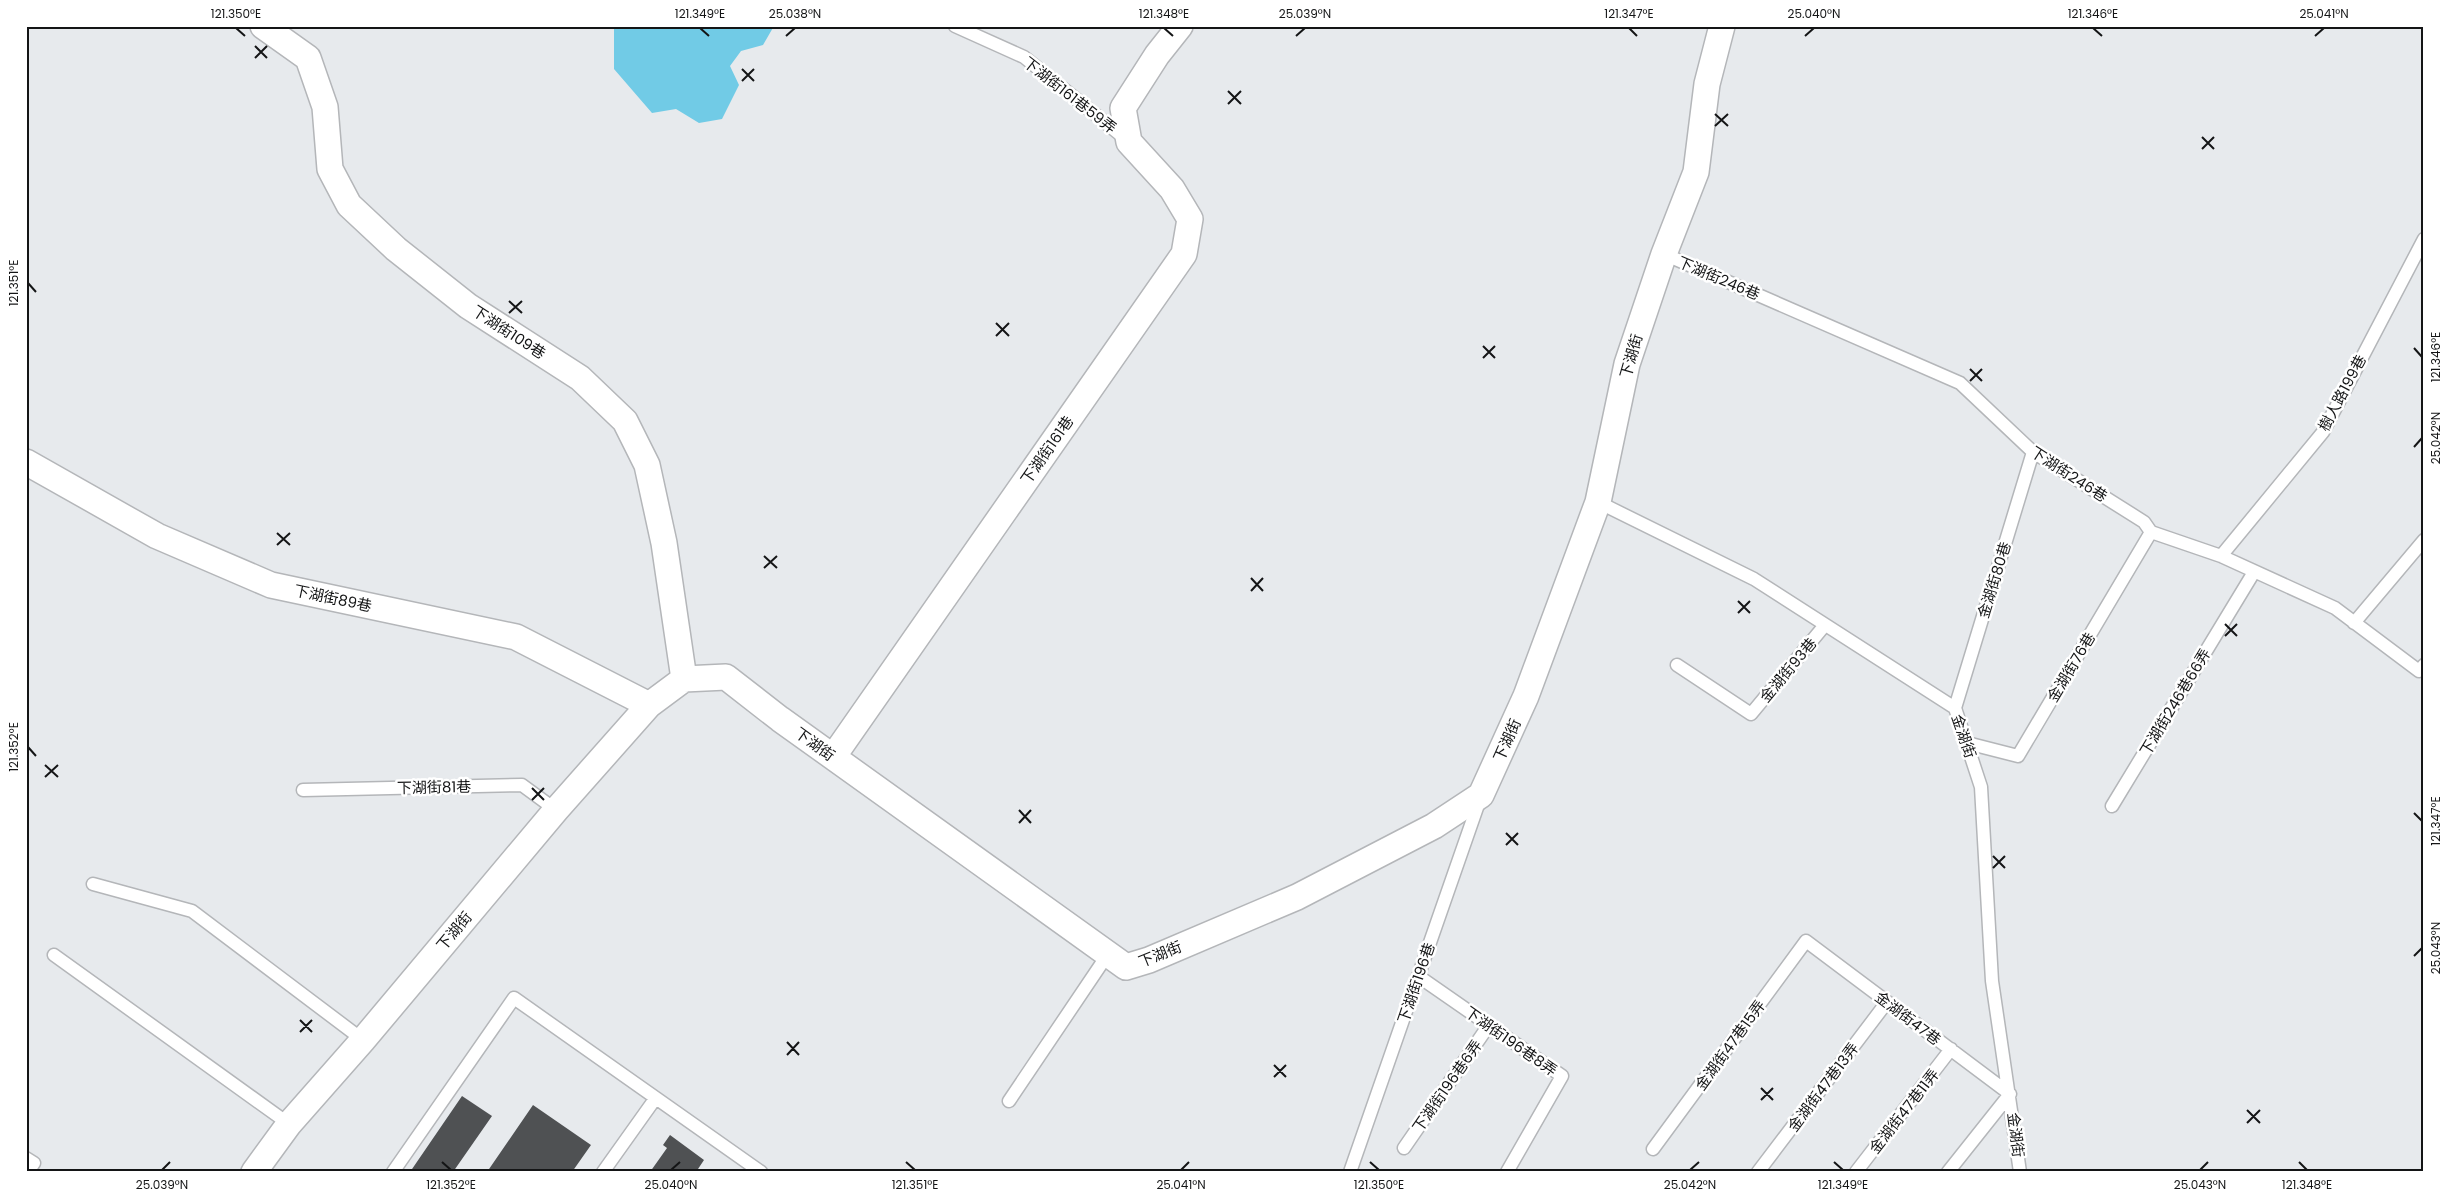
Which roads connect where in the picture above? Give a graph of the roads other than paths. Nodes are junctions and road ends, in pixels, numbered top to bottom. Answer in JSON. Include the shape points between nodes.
{"nodes":[{"id":1,"x":264,"y":26,"type":"edge"},
{"id":2,"x":955,"y":26,"type":"edge"},
{"id":3,"x":1180,"y":26,"type":"edge"},
{"id":4,"x":1722,"y":26,"type":"edge"},
{"id":5,"x":1129,"y":142,"type":"junction"},
{"id":6,"x":2424,"y":239,"type":"edge"},
{"id":7,"x":1664,"y":254,"type":"junction"},
{"id":8,"x":2033,"y":452,"type":"junction"},
{"id":9,"x":26,"y":462,"type":"edge"},
{"id":10,"x":1598,"y":502,"type":"junction"},
{"id":11,"x":2151,"y":532,"type":"junction"},
{"id":12,"x":2424,"y":540,"type":"edge"},
{"id":13,"x":2221,"y":556,"type":"junction"},
{"id":14,"x":2254,"y":572,"type":"junction"},
{"id":15,"x":2354,"y":623,"type":"junction"},
{"id":16,"x":1825,"y":625,"type":"junction"},
{"id":17,"x":1676,"y":665,"type":"dead end"},
{"id":18,"x":2421,"y":668,"type":"edge"},
{"id":19,"x":684,"y":679,"type":"junction"},
{"id":20,"x":649,"y":705,"type":"junction"},
{"id":21,"x":1955,"y":708,"type":"junction"},
{"id":22,"x":1966,"y":743,"type":"junction"},
{"id":23,"x":833,"y":756,"type":"junction"},
{"id":24,"x":303,"y":790,"type":"dead end"},
{"id":25,"x":1482,"y":795,"type":"junction"},
{"id":26,"x":2112,"y":806,"type":"dead end"},
{"id":27,"x":556,"y":810,"type":"junction"},
{"id":28,"x":93,"y":884,"type":"dead end"},
{"id":29,"x":1806,"y":941,"type":"joint"},
{"id":30,"x":1108,"y":954,"type":"junction"},
{"id":31,"x":54,"y":955,"type":"dead end"},
{"id":32,"x":1418,"y":976,"type":"junction"},
{"id":33,"x":1887,"y":1002,"type":"junction"},
{"id":34,"x":1489,"y":1025,"type":"junction"},
{"id":35,"x":364,"y":1040,"type":"junction"},
{"id":36,"x":1951,"y":1049,"type":"junction"},
{"id":37,"x":2010,"y":1094,"type":"junction"},
{"id":38,"x":655,"y":1099,"type":"junction"},
{"id":39,"x":1010,"y":1101,"type":"dead end"},
{"id":40,"x":289,"y":1124,"type":"junction"},
{"id":41,"x":1404,"y":1148,"type":"dead end"},
{"id":42,"x":1653,"y":1149,"type":"dead end"},
{"id":43,"x":26,"y":1158,"type":"edge"},
{"id":44,"x":756,"y":1170,"type":"edge"},
{"id":45,"x":28,"y":1172,"type":"edge"},
{"id":46,"x":254,"y":1172,"type":"edge"},
{"id":47,"x":394,"y":1172,"type":"edge"},
{"id":48,"x":603,"y":1172,"type":"edge"},
{"id":49,"x":1350,"y":1172,"type":"edge"},
{"id":50,"x":1507,"y":1172,"type":"edge"},
{"id":51,"x":1758,"y":1172,"type":"edge"},
{"id":52,"x":1856,"y":1172,"type":"edge"},
{"id":53,"x":1948,"y":1172,"type":"edge"},
{"id":54,"x":2020,"y":1172,"type":"edge"}],
"edges":[{"from":1,"to":19,"type":"street","name":"下湖街109巷","via":[[308,58],[325,107],[330,169],[349,205],[396,249],[468,306],[580,378],[625,421],[647,465],[664,543]]},
{"from":2,"to":5,"type":"lane","name":"下湖街161巷59弄","via":[[1024,57]]},
{"from":3,"to":5,"type":"street","via":[[1123,108]]},
{"from":4,"to":7,"type":"street","name":"下湖街","via":[[1707,84],[1696,172]]},
{"from":5,"to":23,"type":"street","name":"下湖街161巷","via":[[1172,189],[1190,219],[1184,254]]},
{"from":6,"to":13,"type":"lane","name":"樹人路199巷","via":[[2323,432]]},
{"from":7,"to":8,"type":"lane","name":"下湖街246巷","via":[[1960,383]]},
{"from":7,"to":10,"type":"street","name":"下湖街","via":[[1627,364]]},
{"from":8,"to":11,"type":"lane","name":"下湖街246巷","via":[[2144,522]]},
{"from":8,"to":21,"type":"lane","name":"金湖街80巷"},
{"from":9,"to":20,"type":"street","name":"下湖街89巷","via":[[157,536],[271,585],[516,637]]},
{"from":10,"to":16,"type":"lane","name":"金湖街","via":[[1754,579]]},
{"from":10,"to":25,"type":"street","name":"下湖街","via":[[1526,696]]},
{"from":11,"to":13,"type":"lane","name":"下湖街246巷"},
{"from":11,"to":22,"type":"lane","name":"金湖街76巷","via":[[2018,756]]},
{"from":12,"to":15,"type":"lane"},
{"from":13,"to":14,"type":"lane","name":"下湖街246巷"},
{"from":14,"to":15,"type":"lane","name":"下湖街246巷","via":[[2335,608]]},
{"from":14,"to":26,"type":"lane","name":"下湖街246巷66弄"},
{"from":15,"to":18,"type":"lane","name":"下湖街246巷"},
{"from":16,"to":17,"type":"lane","name":"金湖街93巷","via":[[1751,714]]},
{"from":16,"to":21,"type":"lane","name":"金湖街"},
{"from":19,"to":20,"type":"street","name":"下湖街"},
{"from":19,"to":23,"type":"street","name":"下湖街","via":[[726,678]]},
{"from":20,"to":27,"type":"street","name":"下湖街"},
{"from":21,"to":22,"type":"lane","name":"金湖街"},
{"from":22,"to":37,"type":"lane","name":"金湖街","via":[[1981,787],[1992,980]]},
{"from":23,"to":30,"type":"street","name":"下湖街"},
{"from":24,"to":27,"type":"lane","name":"下湖街81巷","via":[[522,784]]},
{"from":25,"to":30,"type":"street","name":"下湖街","via":[[1434,826],[1297,897],[1149,960],[1126,967]]},
{"from":25,"to":32,"type":"lane","name":"下湖街196巷"},
{"from":27,"to":35,"type":"street","name":"下湖街"},
{"from":28,"to":35,"type":"lane","via":[[192,911]]},
{"from":29,"to":33,"type":"lane","name":"金湖街47巷"},
{"from":29,"to":42,"type":"lane","name":"金湖街47巷15弄"},
{"from":30,"to":39,"type":"lane"},
{"from":31,"to":40,"type":"lane"},
{"from":32,"to":34,"type":"lane","name":"下湖街196巷8弄"},
{"from":32,"to":49,"type":"lane","name":"下湖街196巷"},
{"from":33,"to":36,"type":"lane","name":"金湖街47巷"},
{"from":33,"to":51,"type":"lane","name":"金湖街47巷13弄"},
{"from":34,"to":41,"type":"lane","name":"下湖街196巷6弄"},
{"from":34,"to":50,"type":"lane","name":"下湖街196巷8弄","via":[[1562,1076]]},
{"from":35,"to":40,"type":"street","name":"下湖街"},
{"from":36,"to":37,"type":"lane","name":"金湖街47巷"},
{"from":36,"to":52,"type":"lane","name":"金湖街47巷11弄"},
{"from":37,"to":53,"type":"lane"},
{"from":37,"to":54,"type":"lane","name":"金湖街"},
{"from":38,"to":44,"type":"lane"},
{"from":38,"to":47,"type":"lane","via":[[514,998]]},
{"from":38,"to":48,"type":"lane"},
{"from":40,"to":46,"type":"street","name":"下湖街"},
{"from":43,"to":45,"type":"lane","via":[[34,1163]]}]}
